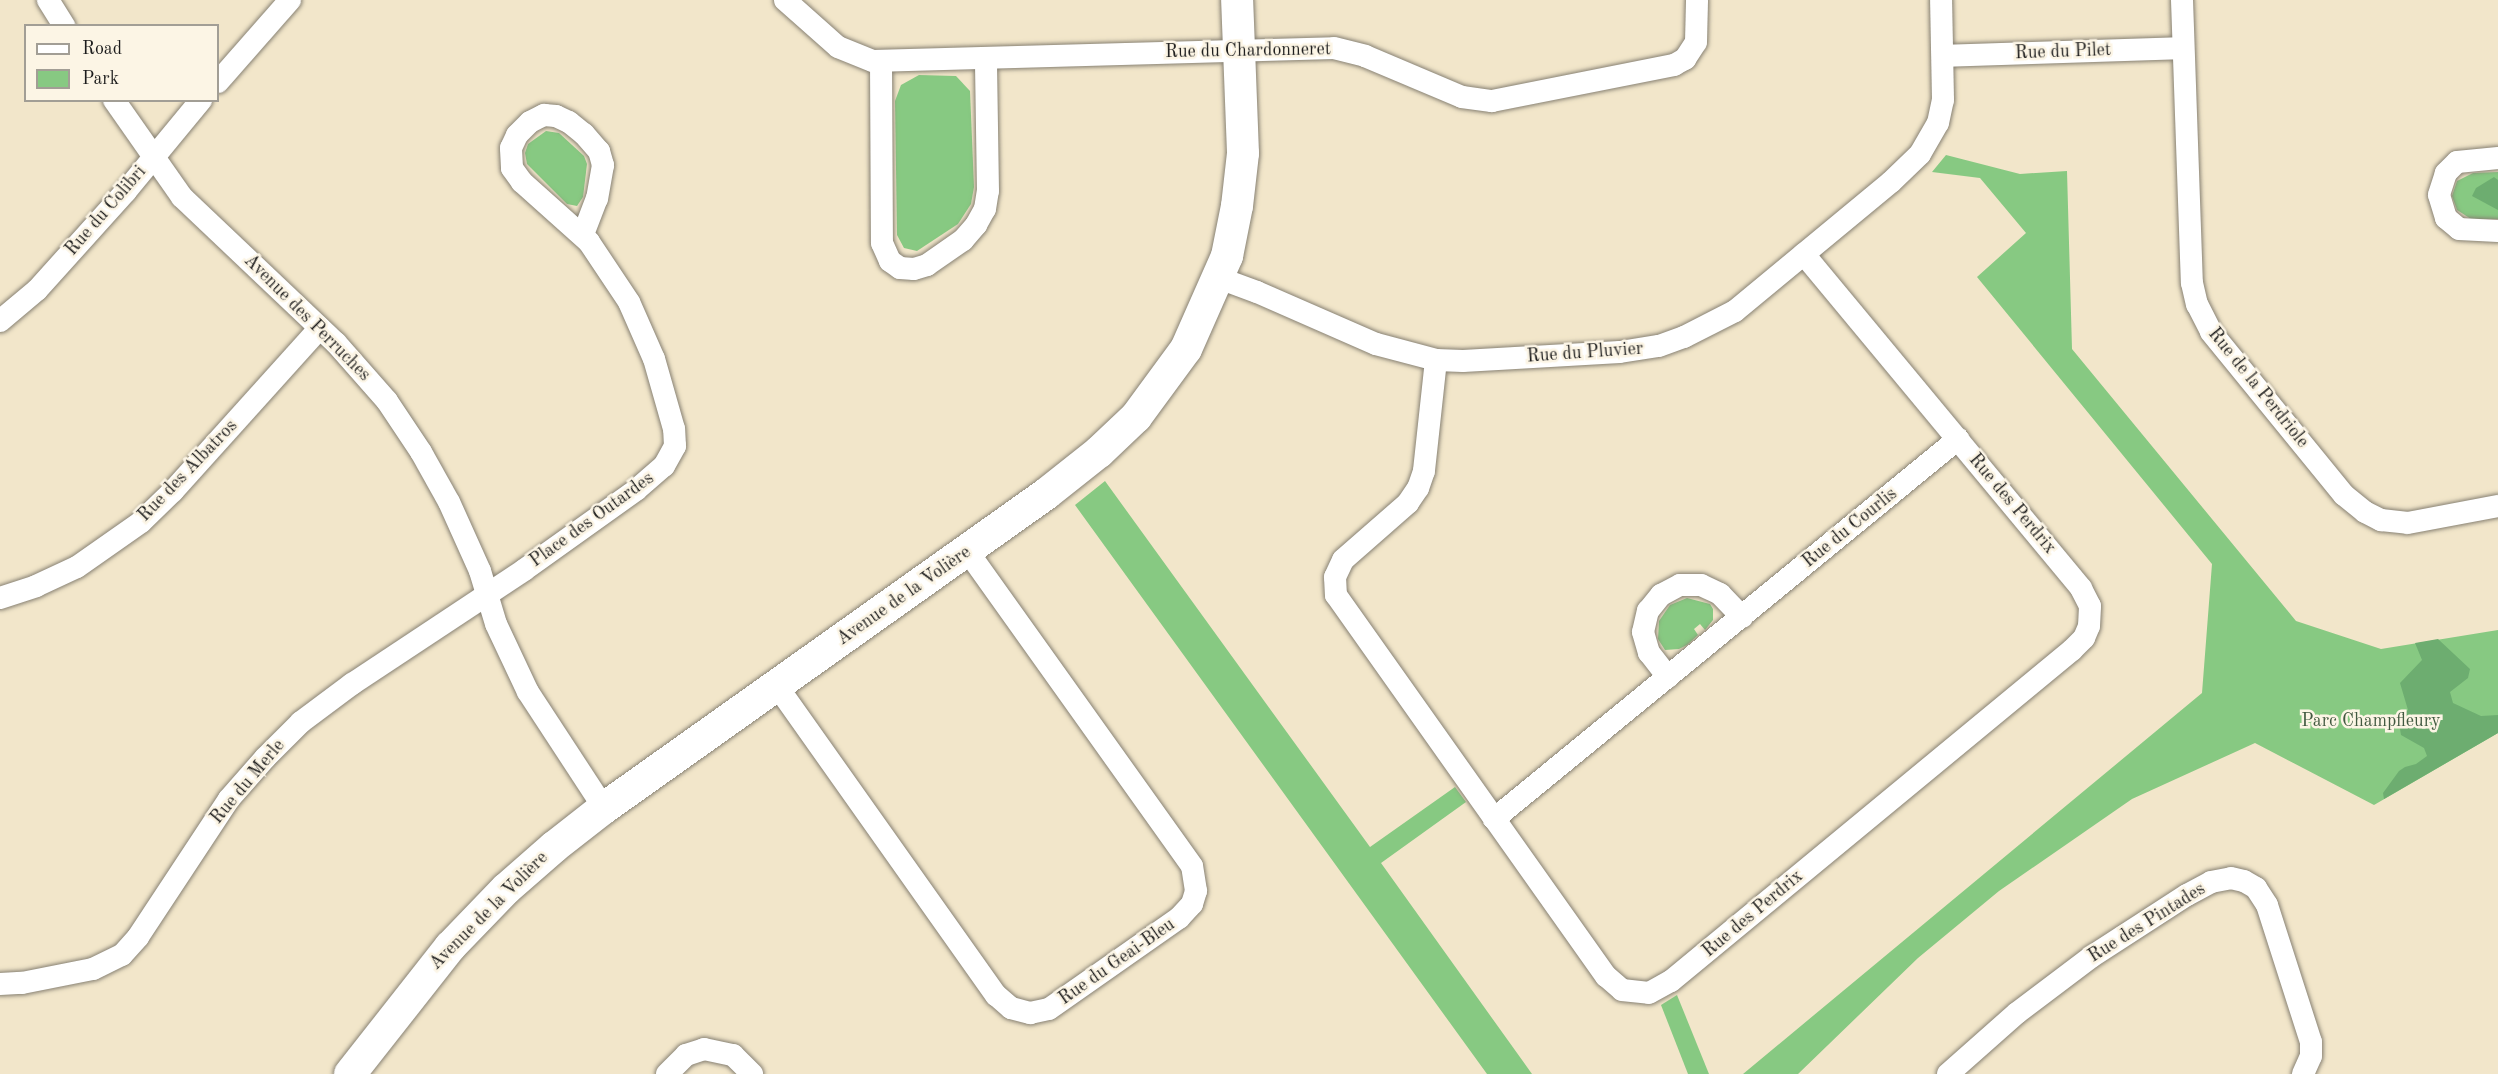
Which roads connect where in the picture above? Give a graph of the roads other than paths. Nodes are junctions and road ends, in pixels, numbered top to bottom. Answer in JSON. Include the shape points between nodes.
{"nodes":[{"id":1,"x":48,"y":0,"type":"edge"},
{"id":2,"x":290,"y":0,"type":"edge"},
{"id":3,"x":785,"y":0,"type":"edge"},
{"id":4,"x":1237,"y":0,"type":"edge"},
{"id":5,"x":1697,"y":0,"type":"edge"},
{"id":6,"x":1941,"y":0,"type":"edge"},
{"id":7,"x":2182,"y":0,"type":"edge"},
{"id":8,"x":63,"y":24,"type":"edge"},
{"id":9,"x":2183,"y":48,"type":"junction"},
{"id":10,"x":1240,"y":51,"type":"junction"},
{"id":11,"x":1943,"y":56,"type":"junction"},
{"id":12,"x":986,"y":58,"type":"junction"},
{"id":13,"x":881,"y":62,"type":"junction"},
{"id":14,"x":219,"y":81,"type":"edge"},
{"id":15,"x":115,"y":102,"type":"edge"},
{"id":16,"x":199,"y":102,"type":"edge"},
{"id":17,"x":152,"y":158,"type":"junction"},
{"id":18,"x":2498,"y":158,"type":"edge"},
{"id":19,"x":2498,"y":231,"type":"edge"},
{"id":20,"x":583,"y":235,"type":"junction"},
{"id":21,"x":1804,"y":254,"type":"junction"},
{"id":22,"x":1219,"y":278,"type":"junction"},
{"id":23,"x":2,"y":316,"type":"edge"},
{"id":24,"x":320,"y":328,"type":"junction"},
{"id":25,"x":1436,"y":360,"type":"junction"},
{"id":26,"x":1958,"y":439,"type":"junction"},
{"id":27,"x":2498,"y":506,"type":"edge"},
{"id":28,"x":967,"y":551,"type":"junction"},
{"id":29,"x":487,"y":596,"type":"junction"},
{"id":30,"x":0,"y":598,"type":"edge"},
{"id":31,"x":1742,"y":618,"type":"junction"},
{"id":32,"x":1668,"y":677,"type":"junction"},
{"id":33,"x":777,"y":686,"type":"junction"},
{"id":34,"x":604,"y":808,"type":"junction"},
{"id":35,"x":1494,"y":819,"type":"junction"},
{"id":36,"x":0,"y":984,"type":"edge"},
{"id":37,"x":350,"y":1074,"type":"edge"},
{"id":38,"x":667,"y":1074,"type":"edge"},
{"id":39,"x":752,"y":1074,"type":"edge"},
{"id":40,"x":1948,"y":1074,"type":"edge"},
{"id":41,"x":2303,"y":1074,"type":"edge"}],
"edges":[{"from":1,"to":8,"type":"street"},
{"from":2,"to":14,"type":"street"},
{"from":3,"to":13,"type":"street","name":"Rue du Chardonneret","via":[[838,47]]},
{"from":4,"to":10,"type":"street","name":"Avenue de la Volière"},
{"from":5,"to":10,"type":"street","name":"Rue du Chardonneret","via":[[1696,42],[1680,62],[1503,100],[1462,97],[1344,49]]},
{"from":6,"to":11,"type":"street","name":"Rue du Pluvier"},
{"from":7,"to":9,"type":"street","name":"Rue de la Perdriole"},
{"from":9,"to":11,"type":"street","name":"Rue du Pilet"},
{"from":9,"to":27,"type":"street","name":"Rue de la Perdriole","via":[[2192,283],[2211,332],[2344,495],[2365,512],[2381,520],[2408,523]]},
{"from":10,"to":12,"type":"street","name":"Rue du Chardonneret"},
{"from":10,"to":22,"type":"street","name":"Avenue de la Volière","via":[[1241,171],[1233,230]]},
{"from":11,"to":21,"type":"street","name":"Rue du Pluvier","via":[[1941,112],[1927,145],[1907,168]]},
{"from":12,"to":13,"type":"street","name":"Rue du Chardonneret"},
{"from":12,"to":13,"type":"street","via":[[985,209],[963,240],[914,269],[900,268],[890,261],[882,243]]},
{"from":15,"to":17,"type":"street","name":"Avenue des Perruches"},
{"from":16,"to":17,"type":"street","name":"Rue du Colibri"},
{"from":17,"to":23,"type":"street","name":"Rue du Colibri","via":[[37,290]]},
{"from":17,"to":24,"type":"street","name":"Avenue des Perruches","via":[[191,207]]},
{"from":18,"to":19,"type":"street","via":[[2457,162],[2446,173],[2439,195],[2442,212],[2459,229]]},
{"from":20,"to":20,"type":"street","name":"Place des Outardes","via":[[600,181],[603,165],[599,152],[569,122],[544,116],[530,122],[517,135],[511,148],[512,168],[522,182]]},
{"from":20,"to":29,"type":"street","name":"Place des Outardes","via":[[619,285],[636,318],[665,394],[675,447],[664,466],[636,490]]},
{"from":21,"to":25,"type":"street","name":"Rue du Pluvier","via":[[1727,316],[1659,346],[1620,352]]},
{"from":21,"to":26,"type":"street","name":"Rue des Perdrix"},
{"from":22,"to":25,"type":"street","name":"Rue du Pluvier","via":[[1361,339]]},
{"from":22,"to":28,"type":"street","name":"Avenue de la Volière","via":[[1186,349],[1136,417],[1079,469]]},
{"from":24,"to":29,"type":"street","name":"Avenue des Perruches","via":[[372,381],[422,452],[457,519]]},
{"from":24,"to":30,"type":"street","name":"Rue des Albatros","via":[[141,522],[77,567]]},
{"from":25,"to":35,"type":"street","name":"Rue des Perdrix","via":[[1424,471],[1418,488],[1408,503],[1343,560],[1334,589],[1341,606]]},
{"from":26,"to":31,"type":"street","name":"Rue du Courlis"},
{"from":26,"to":35,"type":"street","name":"Rue des Perdrix","via":[[2085,594],[2091,612],[2087,632],[2072,650],[1712,948],[1656,991],[1642,994],[1622,990],[1606,976]]},
{"from":28,"to":33,"type":"street","name":"Avenue de la Volière"},
{"from":28,"to":33,"type":"street","name":"Rue du Geai-Bleu","via":[[1189,860],[1196,891],[1192,904],[1179,918],[1049,1009],[1030,1013],[1011,1008],[996,995]]},
{"from":29,"to":34,"type":"street","name":"Avenue des Perruches","via":[[528,692]]},
{"from":29,"to":36,"type":"street","name":"Rue du Merle","via":[[352,684],[291,731],[234,793],[122,955],[93,969]]},
{"from":31,"to":32,"type":"street","name":"Rue du Courlis"},
{"from":31,"to":32,"type":"street","via":[[1720,594],[1701,585],[1680,585],[1661,594],[1645,618],[1644,640]]},
{"from":32,"to":35,"type":"street","name":"Rue du Courlis"},
{"from":33,"to":34,"type":"street","name":"Avenue de la Volière"},
{"from":34,"to":37,"type":"street","name":"Avenue de la Volière","via":[[536,862],[467,929],[421,981]]},
{"from":38,"to":39,"type":"street","via":[[686,1055],[704,1049],[733,1055]]},
{"from":40,"to":41,"type":"street","name":"Rue des Pintades","via":[[2017,1013],[2091,957],[2199,888],[2231,878],[2256,888],[2267,905],[2312,1042],[2310,1063]]}]}
